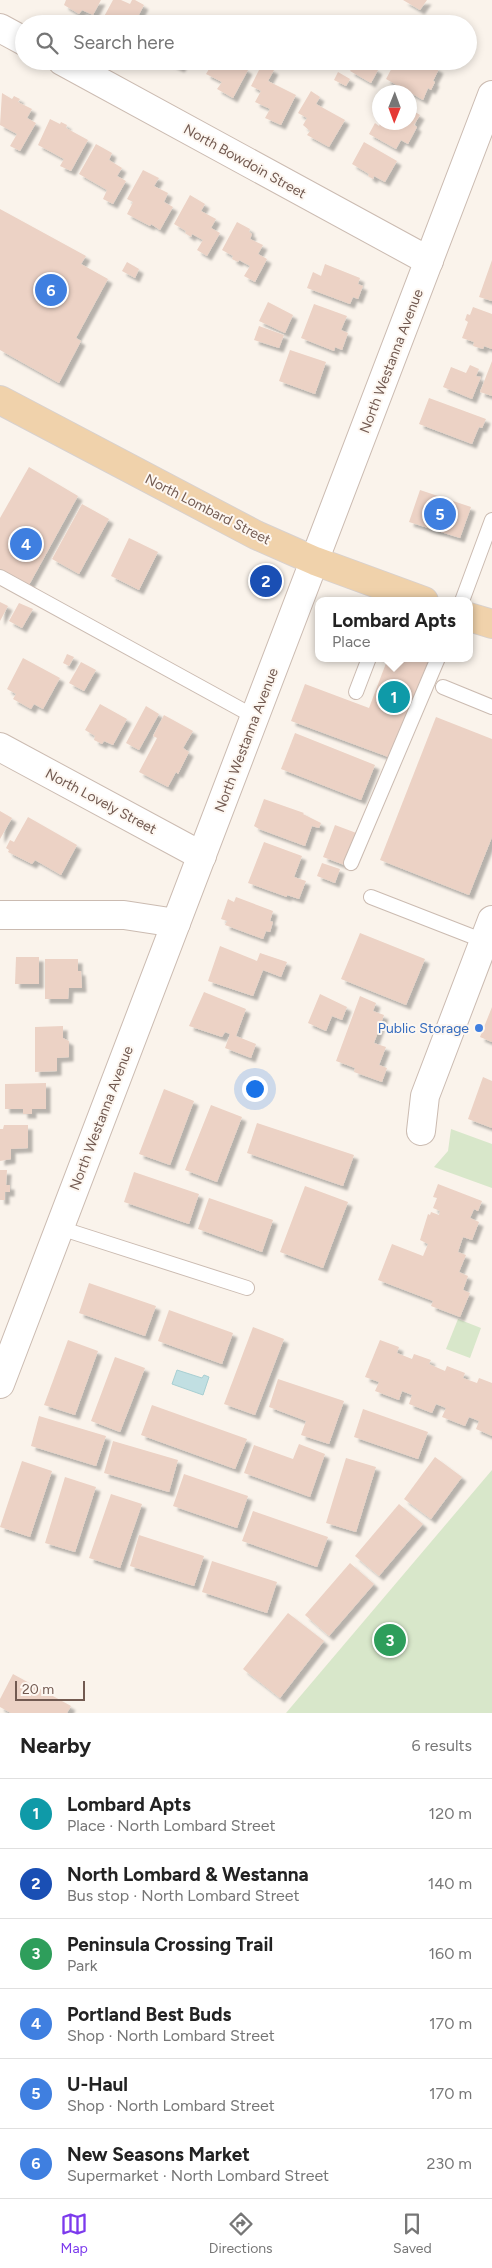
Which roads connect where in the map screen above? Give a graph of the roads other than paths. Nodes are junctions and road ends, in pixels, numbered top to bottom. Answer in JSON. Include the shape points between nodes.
{"nodes":[{"id":1,"x":0,"y":28,"type":"edge"},
{"id":2,"x":15,"y":36,"type":"edge"},
{"id":3,"x":78,"y":70,"type":"edge"},
{"id":4,"x":492,"y":95,"type":"edge"},
{"id":5,"x":428,"y":261,"type":"junction"},
{"id":6,"x":0,"y":400,"type":"edge"},
{"id":7,"x":492,"y":520,"type":"edge"},
{"id":8,"x":315,"y":561,"type":"junction"},
{"id":9,"x":0,"y":576,"type":"edge"},
{"id":10,"x":393,"y":596,"type":"edge"},
{"id":11,"x":463,"y":597,"type":"edge"},
{"id":12,"x":473,"y":617,"type":"edge"},
{"id":13,"x":492,"y":624,"type":"edge"},
{"id":14,"x":367,"y":662,"type":"edge"},
{"id":15,"x":436,"y":662,"type":"edge"},
{"id":16,"x":443,"y":687,"type":"dead end"},
{"id":17,"x":356,"y":692,"type":"dead end"},
{"id":18,"x":492,"y":707,"type":"edge"},
{"id":19,"x":255,"y":717,"type":"junction"},
{"id":20,"x":0,"y":747,"type":"edge"},
{"id":21,"x":202,"y":856,"type":"junction"},
{"id":22,"x":351,"y":863,"type":"dead end"},
{"id":23,"x":371,"y":897,"type":"dead end"},
{"id":24,"x":0,"y":915,"type":"edge"},
{"id":25,"x":176,"y":923,"type":"junction"},
{"id":26,"x":488,"y":931,"type":"edge"},
{"id":27,"x":421,"y":1131,"type":"dead end"},
{"id":28,"x":60,"y":1228,"type":"junction"},
{"id":29,"x":247,"y":1288,"type":"dead end"},
{"id":30,"x":0,"y":1384,"type":"edge"}],
"edges":[{"from":1,"to":2,"type":"street"},
{"from":3,"to":5,"type":"street","name":"North Bowdoin Street"},
{"from":4,"to":5,"type":"street","name":"North Westanna Avenue"},
{"from":5,"to":8,"type":"street","name":"North Westanna Avenue"},
{"from":6,"to":8,"type":"main road","name":"North Lombard Street","via":[[223,519]]},
{"from":7,"to":11,"type":"lane"},
{"from":8,"to":10,"type":"main road","name":"North Lombard Street"},
{"from":8,"to":19,"type":"street","name":"North Westanna Avenue"},
{"from":9,"to":19,"type":"lane"},
{"from":12,"to":13,"type":"main road"},
{"from":14,"to":17,"type":"lane"},
{"from":15,"to":22,"type":"lane"},
{"from":16,"to":18,"type":"lane"},
{"from":19,"to":21,"type":"street","name":"North Westanna Avenue"},
{"from":20,"to":21,"type":"street","name":"North Lovely Street"},
{"from":21,"to":25,"type":"street","name":"North Westanna Avenue"},
{"from":23,"to":26,"type":"lane"},
{"from":24,"to":25,"type":"street","via":[[124,915]]},
{"from":25,"to":28,"type":"street","name":"North Westanna Avenue"},
{"from":26,"to":27,"type":"street","via":[[425,1096]]},
{"from":28,"to":29,"type":"lane"},
{"from":28,"to":30,"type":"street","name":"North Westanna Avenue"}]}
